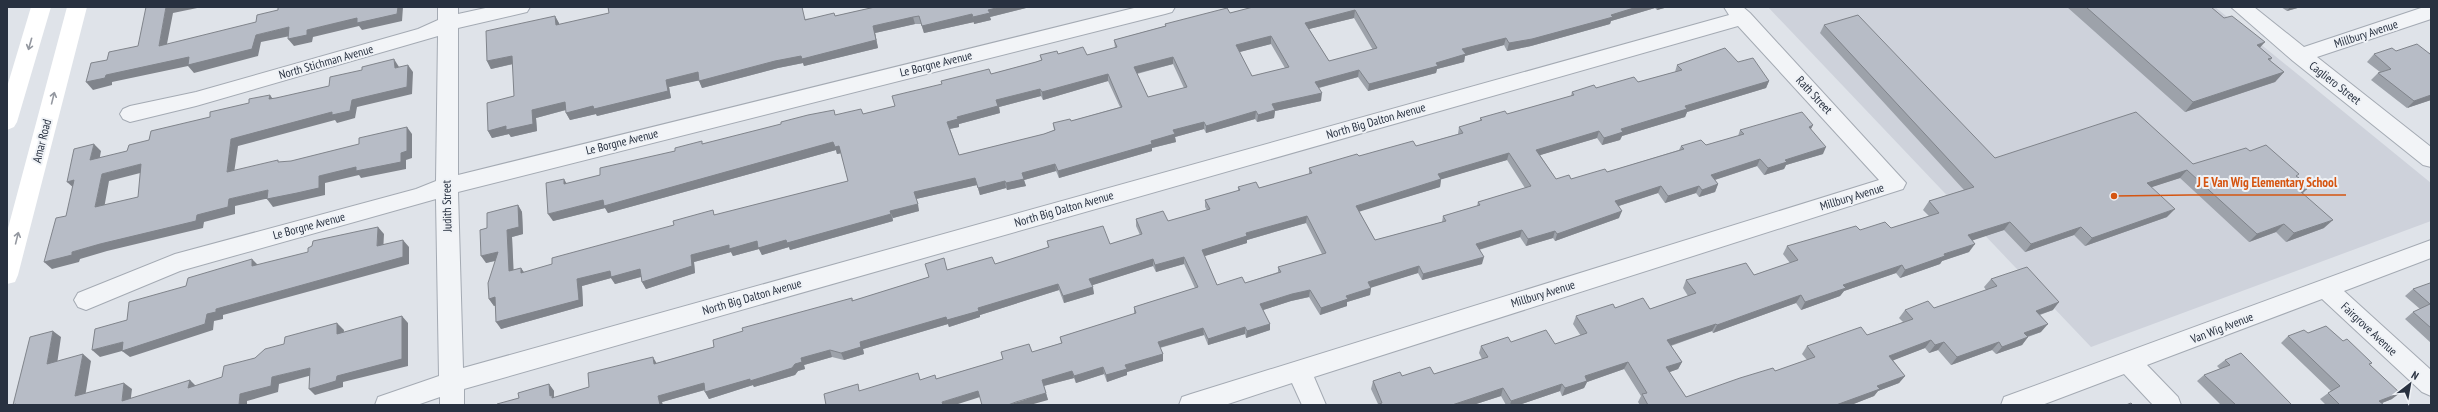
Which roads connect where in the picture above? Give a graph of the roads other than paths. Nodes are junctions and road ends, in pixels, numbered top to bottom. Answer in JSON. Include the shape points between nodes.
{"nodes":[{"id":1,"x":41,"y":7,"type":"edge"},
{"id":2,"x":77,"y":7,"type":"edge"},
{"id":3,"x":520,"y":7,"type":"edge"},
{"id":4,"x":1165,"y":7,"type":"edge"},
{"id":5,"x":2241,"y":7,"type":"edge"},
{"id":6,"x":2431,"y":12,"type":"edge"},
{"id":7,"x":1738,"y":13,"type":"edge"},
{"id":8,"x":448,"y":15,"type":"edge"},
{"id":9,"x":2300,"y":56,"type":"junction"},
{"id":10,"x":130,"y":114,"type":"dead end"},
{"id":11,"x":7,"y":122,"type":"edge"},
{"id":12,"x":2431,"y":159,"type":"edge"},
{"id":13,"x":1895,"y":184,"type":"joint"},
{"id":14,"x":447,"y":186,"type":"junction"},
{"id":15,"x":2431,"y":249,"type":"edge"},
{"id":16,"x":7,"y":275,"type":"edge"},
{"id":17,"x":2326,"y":289,"type":"junction"},
{"id":18,"x":86,"y":300,"type":"dead end"},
{"id":19,"x":2129,"y":363,"type":"junction"},
{"id":20,"x":1298,"y":371,"type":"junction"},
{"id":21,"x":451,"y":382,"type":"junction"},
{"id":22,"x":2431,"y":385,"type":"edge"},
{"id":23,"x":388,"y":405,"type":"edge"},
{"id":24,"x":452,"y":405,"type":"edge"},
{"id":25,"x":1191,"y":405,"type":"edge"},
{"id":26,"x":1314,"y":405,"type":"edge"},
{"id":27,"x":2013,"y":405,"type":"edge"},
{"id":28,"x":2169,"y":405,"type":"edge"}],
"edges":[{"from":1,"to":11,"type":"main road","one_way":true},
{"from":16,"to":2,"type":"main road","name":"Amar Road","one_way":true},
{"from":3,"to":8,"type":"street","name":"North Stichman Avenue"},
{"from":4,"to":14,"type":"street","name":"Le Borgne Avenue"},
{"from":5,"to":9,"type":"street","name":"Cagliero Street"},
{"from":6,"to":9,"type":"street","name":"Millbury Avenue"},
{"from":7,"to":13,"type":"street","name":"Rath Street"},
{"from":7,"to":21,"type":"street","name":"North Big Dalton Avenue"},
{"from":8,"to":10,"type":"street","name":"North Stichman Avenue","via":[[426,34],[196,99]]},
{"from":8,"to":14,"type":"street","name":"Judith Street"},
{"from":9,"to":12,"type":"street","name":"Cagliero Street"},
{"from":13,"to":20,"type":"street","name":"Millbury Avenue"},
{"from":14,"to":18,"type":"street","name":"Le Borgne Avenue","via":[[420,196],[175,264]]},
{"from":14,"to":21,"type":"street","name":"Judith Street"},
{"from":15,"to":17,"type":"street","name":"Van Wig Avenue"},
{"from":17,"to":19,"type":"street","name":"Van Wig Avenue"},
{"from":17,"to":22,"type":"street","name":"Fairgrove Avenue"},
{"from":19,"to":27,"type":"street","name":"Van Wig Avenue"},
{"from":19,"to":28,"type":"street"},
{"from":20,"to":25,"type":"street","name":"Millbury Avenue"},
{"from":20,"to":26,"type":"street"},
{"from":21,"to":23,"type":"street","name":"North Big Dalton Avenue"},
{"from":21,"to":24,"type":"street","name":"Judith Street"}]}
